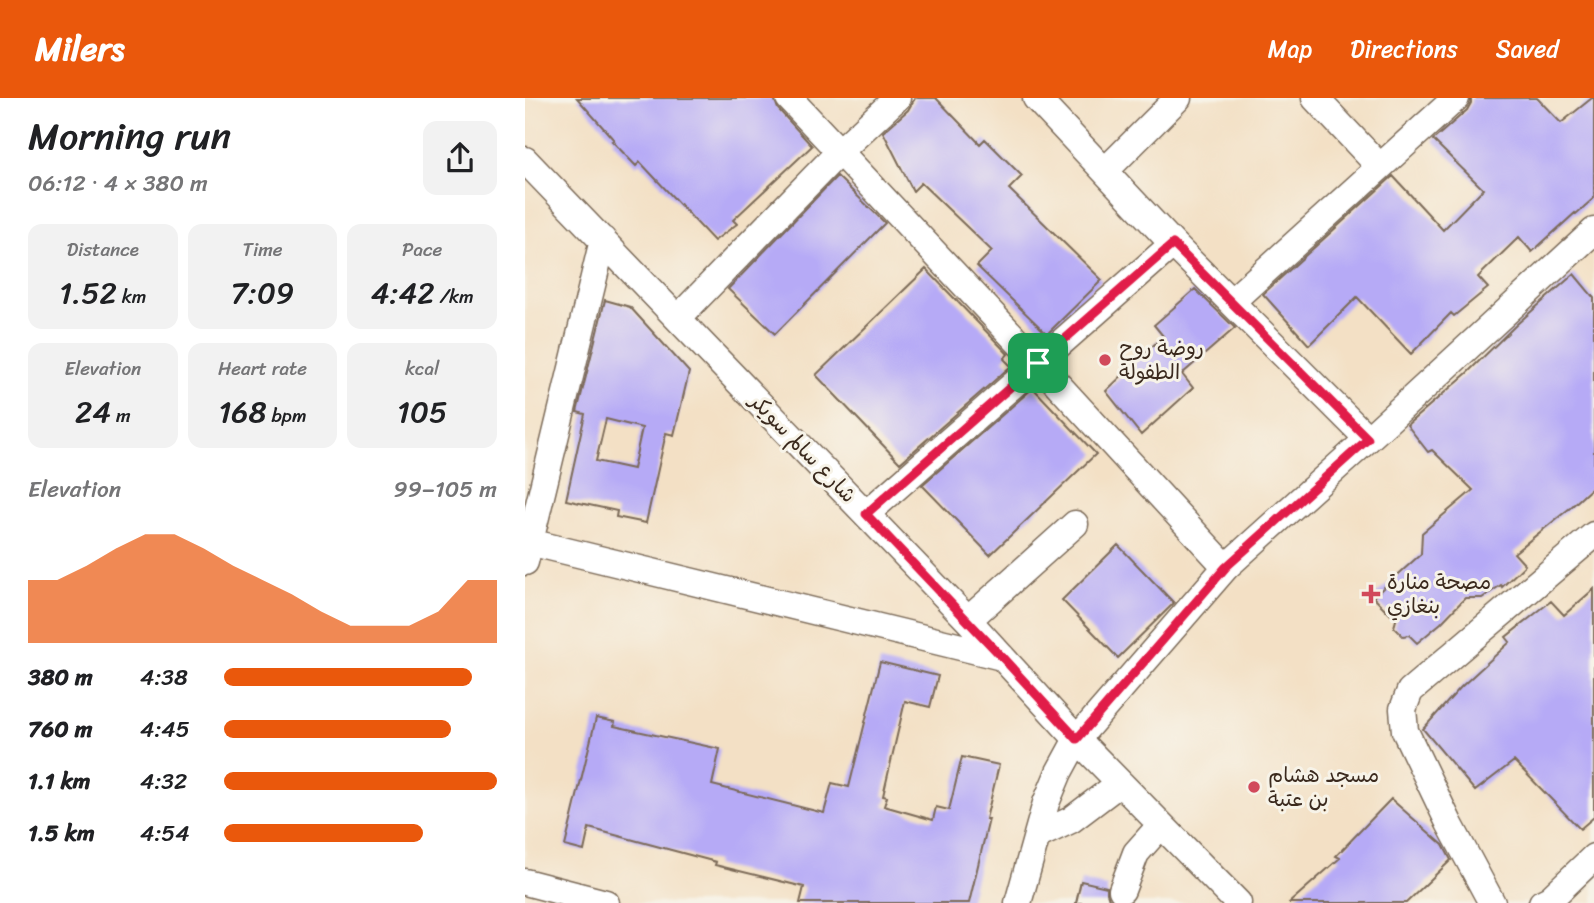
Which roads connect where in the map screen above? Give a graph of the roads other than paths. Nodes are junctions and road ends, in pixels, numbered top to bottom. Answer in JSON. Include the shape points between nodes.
{"nodes":[{"id":1,"x":789,"y":98,"type":"edge"},
{"id":2,"x":897,"y":98,"type":"edge"},
{"id":3,"x":1036,"y":98,"type":"edge"},
{"id":4,"x":1178,"y":98,"type":"edge"},
{"id":5,"x":1315,"y":98,"type":"edge"},
{"id":6,"x":1456,"y":98,"type":"edge"},
{"id":7,"x":840,"y":151,"type":"junction"},
{"id":8,"x":525,"y":160,"type":"edge"},
{"id":9,"x":1380,"y":167,"type":"junction"},
{"id":10,"x":1105,"y":171,"type":"junction"},
{"id":11,"x":1594,"y":231,"type":"edge"},
{"id":12,"x":603,"y":240,"type":"junction"},
{"id":13,"x":1173,"y":244,"type":"junction"},
{"id":14,"x":1231,"y":302,"type":"junction"},
{"id":15,"x":678,"y":318,"type":"junction"},
{"id":16,"x":1038,"y":363,"type":"junction"},
{"id":17,"x":1368,"y":439,"type":"junction"},
{"id":18,"x":866,"y":514,"type":"junction"},
{"id":19,"x":1075,"y":524,"type":"dead end"},
{"id":20,"x":1594,"y":535,"type":"edge"},
{"id":21,"x":527,"y":548,"type":"edge"},
{"id":22,"x":1226,"y":567,"type":"junction"},
{"id":23,"x":968,"y":620,"type":"junction"},
{"id":24,"x":1002,"y":657,"type":"junction"},
{"id":25,"x":1077,"y":739,"type":"junction"},
{"id":26,"x":1120,"y":783,"type":"junction"},
{"id":27,"x":1161,"y":824,"type":"junction"},
{"id":28,"x":1037,"y":836,"type":"junction"},
{"id":29,"x":1594,"y":857,"type":"edge"},
{"id":30,"x":525,"y":882,"type":"edge"},
{"id":31,"x":1122,"y":890,"type":"dead end"},
{"id":32,"x":606,"y":903,"type":"edge"},
{"id":33,"x":1018,"y":903,"type":"edge"},
{"id":34,"x":1238,"y":903,"type":"edge"},
{"id":35,"x":1492,"y":903,"type":"edge"},
{"id":36,"x":1542,"y":903,"type":"edge"}],
"edges":[{"from":1,"to":7,"type":"street"},
{"from":2,"to":7,"type":"street"},
{"from":3,"to":10,"type":"street"},
{"from":4,"to":10,"type":"street"},
{"from":5,"to":9,"type":"street"},
{"from":6,"to":9,"type":"street"},
{"from":7,"to":15,"type":"street"},
{"from":7,"to":16,"type":"street"},
{"from":8,"to":12,"type":"street","name":"شارع سالم سويكر"},
{"from":9,"to":14,"type":"street"},
{"from":10,"to":13,"type":"street"},
{"from":11,"to":17,"type":"street"},
{"from":12,"to":15,"type":"street","name":"شارع سالم سويكر"},
{"from":12,"to":21,"type":"street"},
{"from":13,"to":14,"type":"street"},
{"from":13,"to":16,"type":"street"},
{"from":14,"to":17,"type":"street"},
{"from":15,"to":18,"type":"street","name":"شارع سالم سويكر"},
{"from":16,"to":18,"type":"street"},
{"from":16,"to":22,"type":"street"},
{"from":17,"to":22,"type":"street"},
{"from":18,"to":23,"type":"street","name":"شارع سالم سويكر"},
{"from":19,"to":23,"type":"street"},
{"from":20,"to":35,"type":"street","via":[[1410,691],[1403,709],[1405,731]]},
{"from":21,"to":24,"type":"street"},
{"from":22,"to":25,"type":"street"},
{"from":23,"to":24,"type":"street","name":"شارع سالم سويكر"},
{"from":24,"to":25,"type":"street","name":"شارع سالم سويكر"},
{"from":25,"to":26,"type":"street","name":"شارع سالم سويكر"},
{"from":25,"to":28,"type":"street","via":[[1052,786]]},
{"from":26,"to":27,"type":"street","name":"شارع سالم سويكر"},
{"from":26,"to":28,"type":"street","via":[[1071,820]]},
{"from":27,"to":31,"type":"street","via":[[1136,853]]},
{"from":27,"to":34,"type":"street","name":"شارع سالم سويكر"},
{"from":28,"to":33,"type":"street"},
{"from":29,"to":36,"type":"street"},
{"from":30,"to":32,"type":"street"}]}
